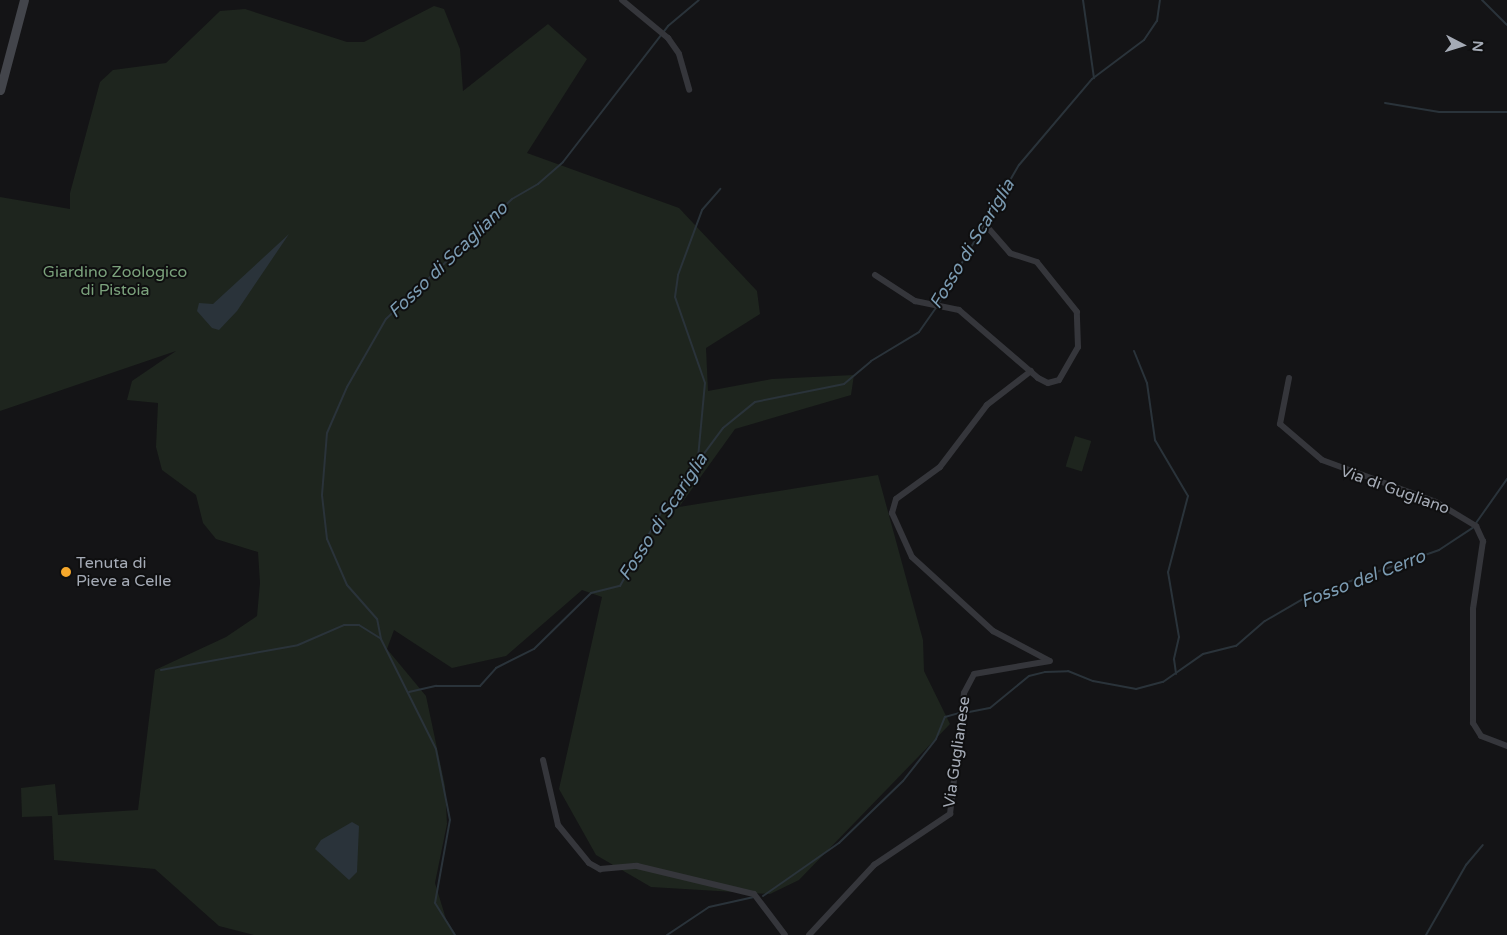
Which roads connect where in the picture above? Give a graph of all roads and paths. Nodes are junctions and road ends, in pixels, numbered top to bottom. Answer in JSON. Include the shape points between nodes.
{"nodes":[{"id":1,"x":24,"y":0,"type":"edge"},
{"id":2,"x":622,"y":0,"type":"edge"},
{"id":3,"x":0,"y":90,"type":"edge"},
{"id":4,"x":688,"y":90,"type":"dead end"},
{"id":5,"x":989,"y":229,"type":"dead end"},
{"id":6,"x":875,"y":275,"type":"dead end"},
{"id":7,"x":1031,"y":371,"type":"junction"},
{"id":8,"x":1289,"y":378,"type":"dead end"},
{"id":9,"x":1507,"y":746,"type":"edge"},
{"id":10,"x":543,"y":760,"type":"dead end"},
{"id":11,"x":785,"y":935,"type":"edge"},
{"id":12,"x":809,"y":935,"type":"edge"}],
"edges":[{"from":1,"to":3,"type":"main road"},
{"from":2,"to":4,"type":"street","via":[[668,38],[679,54]]},
{"from":5,"to":7,"type":"street","via":[[1010,253],[1036,262],[1077,312],[1078,347],[1064,376],[1048,383]]},
{"from":6,"to":7,"type":"street","via":[[914,301],[946,304],[966,314]]},
{"from":7,"to":12,"type":"street","name":"Via Guglianese","via":[[987,405],[940,467],[896,499],[892,512],[912,557],[993,631],[1050,661],[974,674],[964,693],[950,814],[874,865]]},
{"from":8,"to":9,"type":"street","name":"Via di Gugliano","via":[[1280,424],[1322,460],[1436,502],[1476,526],[1482,541],[1473,609],[1473,723],[1482,736]]},
{"from":10,"to":11,"type":"street","via":[[558,826],[589,863],[600,869],[637,866],[754,894]]}]}
